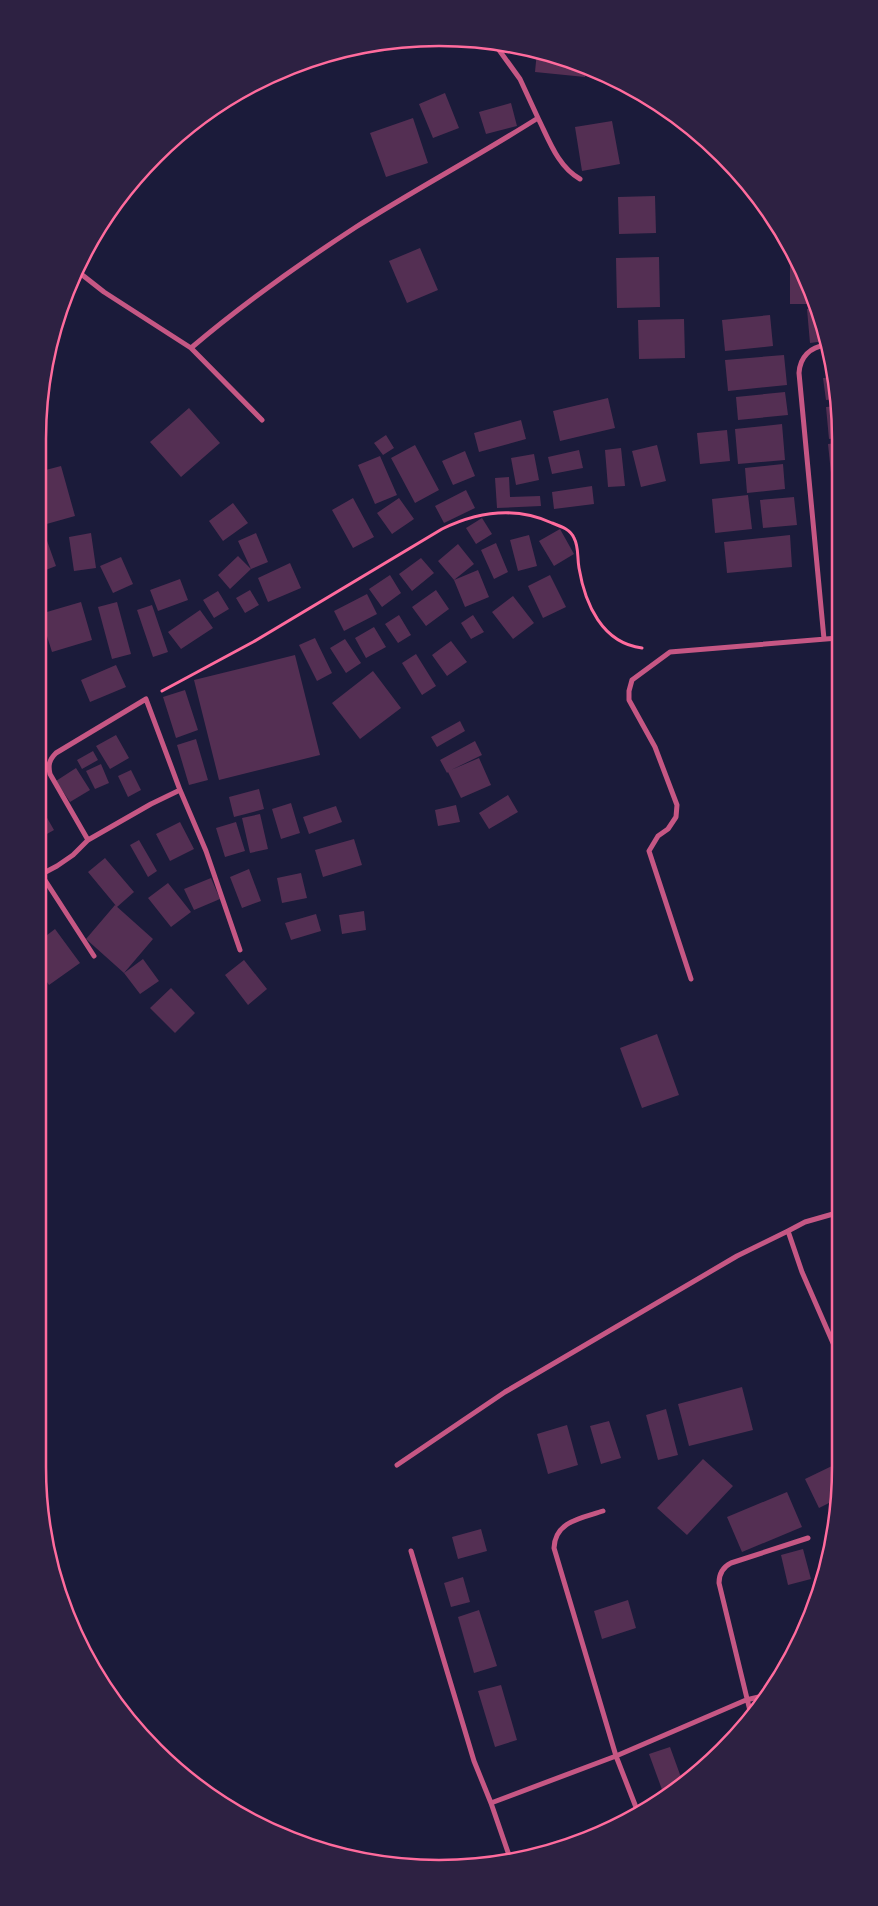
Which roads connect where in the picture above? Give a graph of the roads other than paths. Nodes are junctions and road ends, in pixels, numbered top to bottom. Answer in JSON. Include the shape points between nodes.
{"nodes":[{"id":1,"x":500,"y":52,"type":"edge"},
{"id":2,"x":538,"y":118,"type":"junction"},
{"id":3,"x":580,"y":179,"type":"dead end"},
{"id":4,"x":82,"y":275,"type":"edge"},
{"id":5,"x":820,"y":347,"type":"edge"},
{"id":6,"x":191,"y":348,"type":"junction"},
{"id":7,"x":262,"y":420,"type":"dead end"},
{"id":8,"x":832,"y":638,"type":"edge"},
{"id":9,"x":824,"y":639,"type":"junction"},
{"id":10,"x":180,"y":790,"type":"junction"},
{"id":11,"x":88,"y":840,"type":"junction"},
{"id":12,"x":46,"y":871,"type":"edge"},
{"id":13,"x":46,"y":885,"type":"edge"},
{"id":14,"x":240,"y":950,"type":"dead end"},
{"id":15,"x":94,"y":956,"type":"dead end"},
{"id":16,"x":691,"y":979,"type":"dead end"},
{"id":17,"x":832,"y":1214,"type":"edge"},
{"id":18,"x":788,"y":1230,"type":"junction"},
{"id":19,"x":832,"y":1341,"type":"edge"},
{"id":20,"x":398,"y":1465,"type":"dead end"},
{"id":21,"x":603,"y":1511,"type":"dead end"},
{"id":22,"x":808,"y":1538,"type":"dead end"},
{"id":23,"x":411,"y":1551,"type":"dead end"},
{"id":24,"x":757,"y":1697,"type":"edge"},
{"id":25,"x":746,"y":1700,"type":"junction"},
{"id":26,"x":749,"y":1709,"type":"edge"},
{"id":27,"x":616,"y":1756,"type":"junction"},
{"id":28,"x":491,"y":1803,"type":"junction"},
{"id":29,"x":636,"y":1807,"type":"edge"},
{"id":30,"x":508,"y":1853,"type":"edge"}],
"edges":[{"from":1,"to":2,"type":"street","via":[[520,80]]},
{"from":2,"to":3,"type":"street","via":[[563,165]]},
{"from":2,"to":6,"type":"street","via":[[329,245],[258,294]]},
{"from":4,"to":6,"type":"street"},
{"from":5,"to":9,"type":"street","via":[[805,356],[800,364],[799,378]]},
{"from":6,"to":7,"type":"street"},
{"from":8,"to":9,"type":"street"},
{"from":9,"to":16,"type":"street","via":[[670,652],[632,680],[629,700],[655,746],[677,805],[676,817],[648,851]]},
{"from":10,"to":11,"type":"street"},
{"from":10,"to":11,"type":"street","via":[[146,699],[56,753],[50,760],[50,774]]},
{"from":10,"to":14,"type":"street","via":[[206,851]]},
{"from":11,"to":12,"type":"street","via":[[73,855]]},
{"from":13,"to":15,"type":"street"},
{"from":17,"to":18,"type":"street"},
{"from":18,"to":19,"type":"street","via":[[802,1272]]},
{"from":18,"to":20,"type":"street","via":[[736,1256],[505,1392]]},
{"from":21,"to":27,"type":"street","via":[[563,1526],[556,1536],[554,1548]]},
{"from":22,"to":25,"type":"street","via":[[731,1563],[721,1574],[720,1583]]},
{"from":23,"to":28,"type":"street","via":[[474,1761]]},
{"from":24,"to":25,"type":"street"},
{"from":25,"to":26,"type":"street"},
{"from":25,"to":27,"type":"street"},
{"from":27,"to":28,"type":"street"},
{"from":27,"to":29,"type":"street"},
{"from":28,"to":30,"type":"street"}]}
